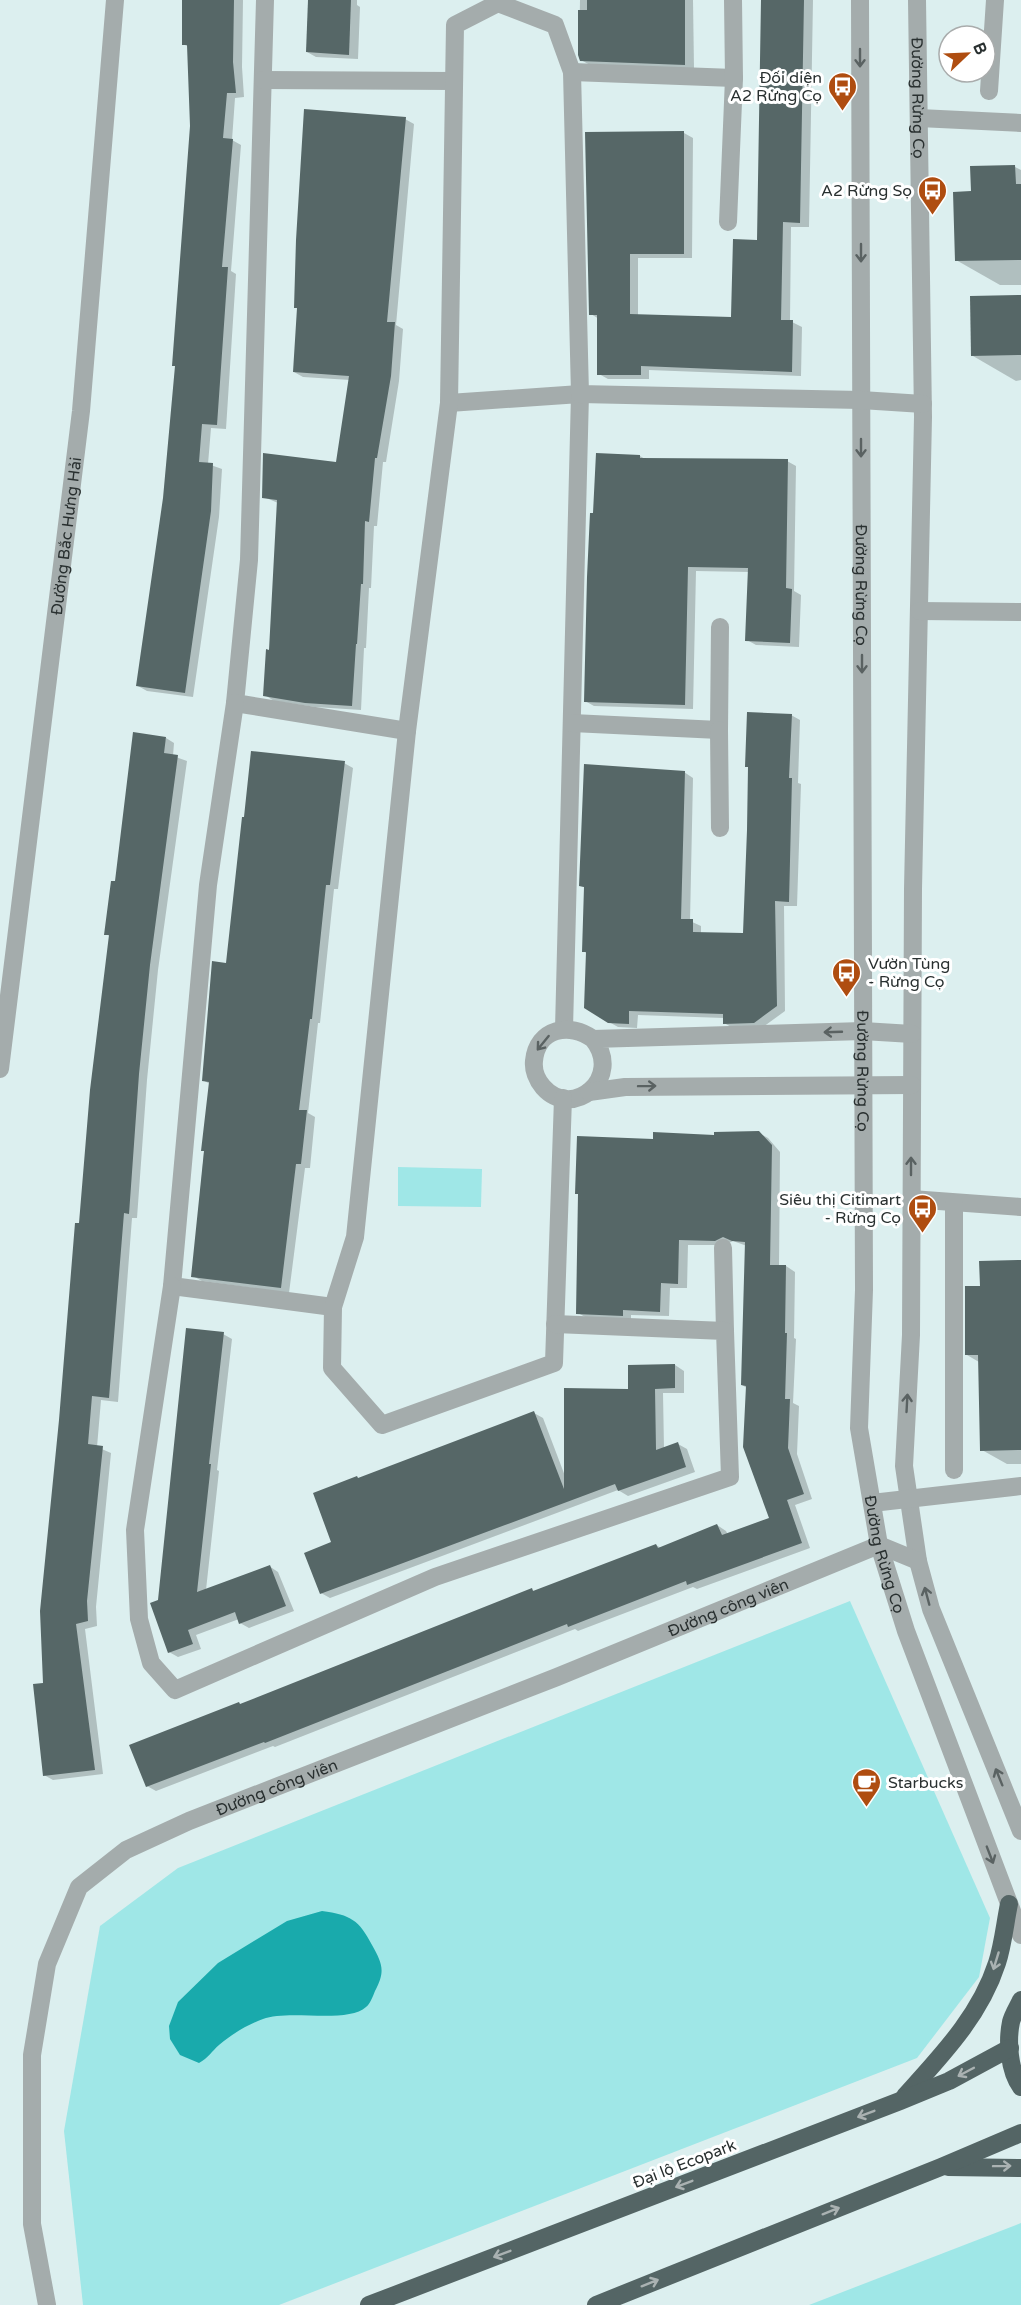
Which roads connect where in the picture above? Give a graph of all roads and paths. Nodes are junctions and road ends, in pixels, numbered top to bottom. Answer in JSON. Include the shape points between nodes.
{"nodes":[{"id":1,"x":115,"y":0,"type":"edge"},
{"id":2,"x":265,"y":0,"type":"edge"},
{"id":3,"x":733,"y":0,"type":"edge"},
{"id":4,"x":860,"y":0,"type":"edge"},
{"id":5,"x":917,"y":0,"type":"edge"},
{"id":6,"x":995,"y":0,"type":"edge"},
{"id":7,"x":572,"y":72,"type":"junction"},
{"id":8,"x":734,"y":78,"type":"junction"},
{"id":9,"x":263,"y":80,"type":"junction"},
{"id":10,"x":454,"y":81,"type":"junction"},
{"id":11,"x":989,"y":90,"type":"dead end"},
{"id":12,"x":919,"y":118,"type":"junction"},
{"id":13,"x":1021,"y":123,"type":"edge"},
{"id":14,"x":728,"y":222,"type":"dead end"},
{"id":15,"x":580,"y":394,"type":"junction"},
{"id":16,"x":861,"y":400,"type":"junction"},
{"id":17,"x":449,"y":403,"type":"junction"},
{"id":18,"x":922,"y":404,"type":"junction"},
{"id":19,"x":919,"y":611,"type":"junction"},
{"id":20,"x":1021,"y":612,"type":"edge"},
{"id":21,"x":720,"y":627,"type":"dead end"},
{"id":22,"x":235,"y":703,"type":"junction"},
{"id":23,"x":572,"y":723,"type":"junction"},
{"id":24,"x":719,"y":730,"type":"junction"},
{"id":25,"x":407,"y":731,"type":"junction"},
{"id":26,"x":720,"y":828,"type":"dead end"},
{"id":27,"x":564,"y":1029,"type":"junction"},
{"id":28,"x":864,"y":1031,"type":"junction"},
{"id":29,"x":912,"y":1034,"type":"junction"},
{"id":30,"x":593,"y":1039,"type":"junction"},
{"id":31,"x":0,"y":1069,"type":"edge"},
{"id":32,"x":864,"y":1084,"type":"junction"},
{"id":33,"x":912,"y":1085,"type":"junction"},
{"id":34,"x":589,"y":1092,"type":"junction"},
{"id":35,"x":563,"y":1098,"type":"junction"},
{"id":36,"x":911,"y":1199,"type":"junction"},
{"id":37,"x":954,"y":1203,"type":"junction"},
{"id":38,"x":1021,"y":1207,"type":"edge"},
{"id":39,"x":723,"y":1248,"type":"dead end"},
{"id":40,"x":172,"y":1286,"type":"junction"},
{"id":41,"x":333,"y":1307,"type":"junction"},
{"id":42,"x":555,"y":1324,"type":"junction"},
{"id":43,"x":725,"y":1331,"type":"junction"},
{"id":44,"x":954,"y":1470,"type":"dead end"},
{"id":45,"x":1021,"y":1486,"type":"edge"},
{"id":46,"x":908,"y":1498,"type":"junction"},
{"id":47,"x":872,"y":1503,"type":"junction"},
{"id":48,"x":879,"y":1545,"type":"junction"},
{"id":49,"x":918,"y":1561,"type":"junction"},
{"id":50,"x":1021,"y":1831,"type":"edge"},
{"id":51,"x":1009,"y":1904,"type":"junction"},
{"id":52,"x":1021,"y":1935,"type":"edge"},
{"id":53,"x":1021,"y":2000,"type":"edge"},
{"id":54,"x":1010,"y":2048,"type":"junction"},
{"id":55,"x":1021,"y":2087,"type":"edge"},
{"id":56,"x":900,"y":2101,"type":"junction"},
{"id":57,"x":1021,"y":2133,"type":"edge"},
{"id":58,"x":941,"y":2167,"type":"junction"},
{"id":59,"x":1021,"y":2168,"type":"edge"},
{"id":60,"x":47,"y":2305,"type":"edge"},
{"id":61,"x":369,"y":2305,"type":"edge"},
{"id":62,"x":596,"y":2305,"type":"edge"}],
"edges":[{"from":1,"to":31,"type":"street","name":"Đường Bắc Hưng Hải","via":[[81,411]]},
{"from":2,"to":9,"type":"street"},
{"from":3,"to":8,"type":"street"},
{"from":4,"to":16,"type":"street","name":"Đường Rừng Cọ","one_way":true},
{"from":5,"to":12,"type":"street","name":"Đường Rừng Cọ"},
{"from":6,"to":11,"type":"street"},
{"from":7,"to":8,"type":"street"},
{"from":7,"to":10,"type":"street","via":[[555,25],[498,3],[455,25]]},
{"from":7,"to":15,"type":"street"},
{"from":8,"to":14,"type":"street"},
{"from":9,"to":10,"type":"street"},
{"from":9,"to":22,"type":"street","via":[[249,560]]},
{"from":10,"to":17,"type":"street"},
{"from":12,"to":13,"type":"street"},
{"from":12,"to":18,"type":"street","name":"Đường Rừng Cọ"},
{"from":15,"to":16,"type":"street"},
{"from":15,"to":17,"type":"street"},
{"from":15,"to":23,"type":"street"},
{"from":16,"to":18,"type":"street"},
{"from":16,"to":28,"type":"street","name":"Đường Rừng Cọ","one_way":true},
{"from":17,"to":25,"type":"street"},
{"from":18,"to":19,"type":"street","name":"Đường Rừng Cọ"},
{"from":19,"to":20,"type":"street"},
{"from":19,"to":29,"type":"street","name":"Đường Rừng Cọ"},
{"from":21,"to":24,"type":"street"},
{"from":22,"to":25,"type":"street"},
{"from":22,"to":40,"type":"street","via":[[207,885]]},
{"from":23,"to":24,"type":"street"},
{"from":23,"to":27,"type":"street"},
{"from":24,"to":26,"type":"street"},
{"from":25,"to":41,"type":"street","via":[[355,1237]]},
{"from":27,"to":30,"type":"street","via":[[574,1029]]},
{"from":27,"to":35,"type":"street","one_way":true,"via":[[555,1031],[540,1044],[534,1063],[545,1090]]},
{"from":28,"to":29,"type":"street"},
{"from":28,"to":30,"type":"street","one_way":true},
{"from":28,"to":32,"type":"street","name":"Đường Rừng Cọ"},
{"from":29,"to":33,"type":"street","name":"Đường Rừng Cọ"},
{"from":30,"to":34,"type":"street","via":[[604,1062],[600,1079]]},
{"from":32,"to":33,"type":"street"},
{"from":34,"to":32,"type":"street","one_way":true,"via":[[625,1086]]},
{"from":32,"to":47,"type":"street","name":"Đường Rừng Cọ","via":[[860,1428]]},
{"from":36,"to":33,"type":"street","name":"Đường Rừng Cọ","one_way":true},
{"from":34,"to":35,"type":"street"},
{"from":35,"to":42,"type":"street"},
{"from":36,"to":37,"type":"street"},
{"from":46,"to":36,"type":"street","name":"Đường Rừng Cọ","one_way":true,"via":[[903,1466],[911,1335]]},
{"from":37,"to":38,"type":"street"},
{"from":37,"to":44,"type":"street"},
{"from":39,"to":43,"type":"street"},
{"from":40,"to":41,"type":"street"},
{"from":40,"to":43,"type":"street","via":[[135,1530],[142,1630],[151,1663],[175,1690],[435,1577],[730,1477]]},
{"from":41,"to":42,"type":"street","via":[[332,1368],[382,1425],[554,1363]]},
{"from":42,"to":43,"type":"street"},
{"from":45,"to":46,"type":"street"},
{"from":46,"to":47,"type":"street"},
{"from":46,"to":49,"type":"street","name":"Đường Rừng Cọ"},
{"from":47,"to":48,"type":"street","name":"Đường Rừng Cọ"},
{"from":48,"to":49,"type":"street"},
{"from":48,"to":51,"type":"street","name":"Đường Rừng Cọ","one_way":true,"via":[[906,1631]]},
{"from":48,"to":60,"type":"street","name":"Đường công viên","via":[[189,1821],[126,1850],[79,1887],[47,1964],[32,2055],[32,2224]]},
{"from":50,"to":49,"type":"street","name":"Đường Rừng Cọ","one_way":true,"via":[[931,1609]]},
{"from":51,"to":52,"type":"street","name":"Đường Rừng Cọ"},
{"from":51,"to":56,"type":"highway","one_way":true,"via":[[997,1963],[980,2000],[955,2041]]},
{"from":53,"to":54,"type":"highway","via":[[1011,2022]]},
{"from":54,"to":55,"type":"highway"},
{"from":54,"to":56,"type":"highway","name":"Đại lộ Ecopark","one_way":true,"via":[[949,2081]]},
{"from":56,"to":61,"type":"highway","name":"Đại lộ Ecopark","one_way":true},
{"from":57,"to":58,"type":"highway"},
{"from":58,"to":59,"type":"highway","one_way":true},
{"from":62,"to":58,"type":"highway","one_way":true}]}
